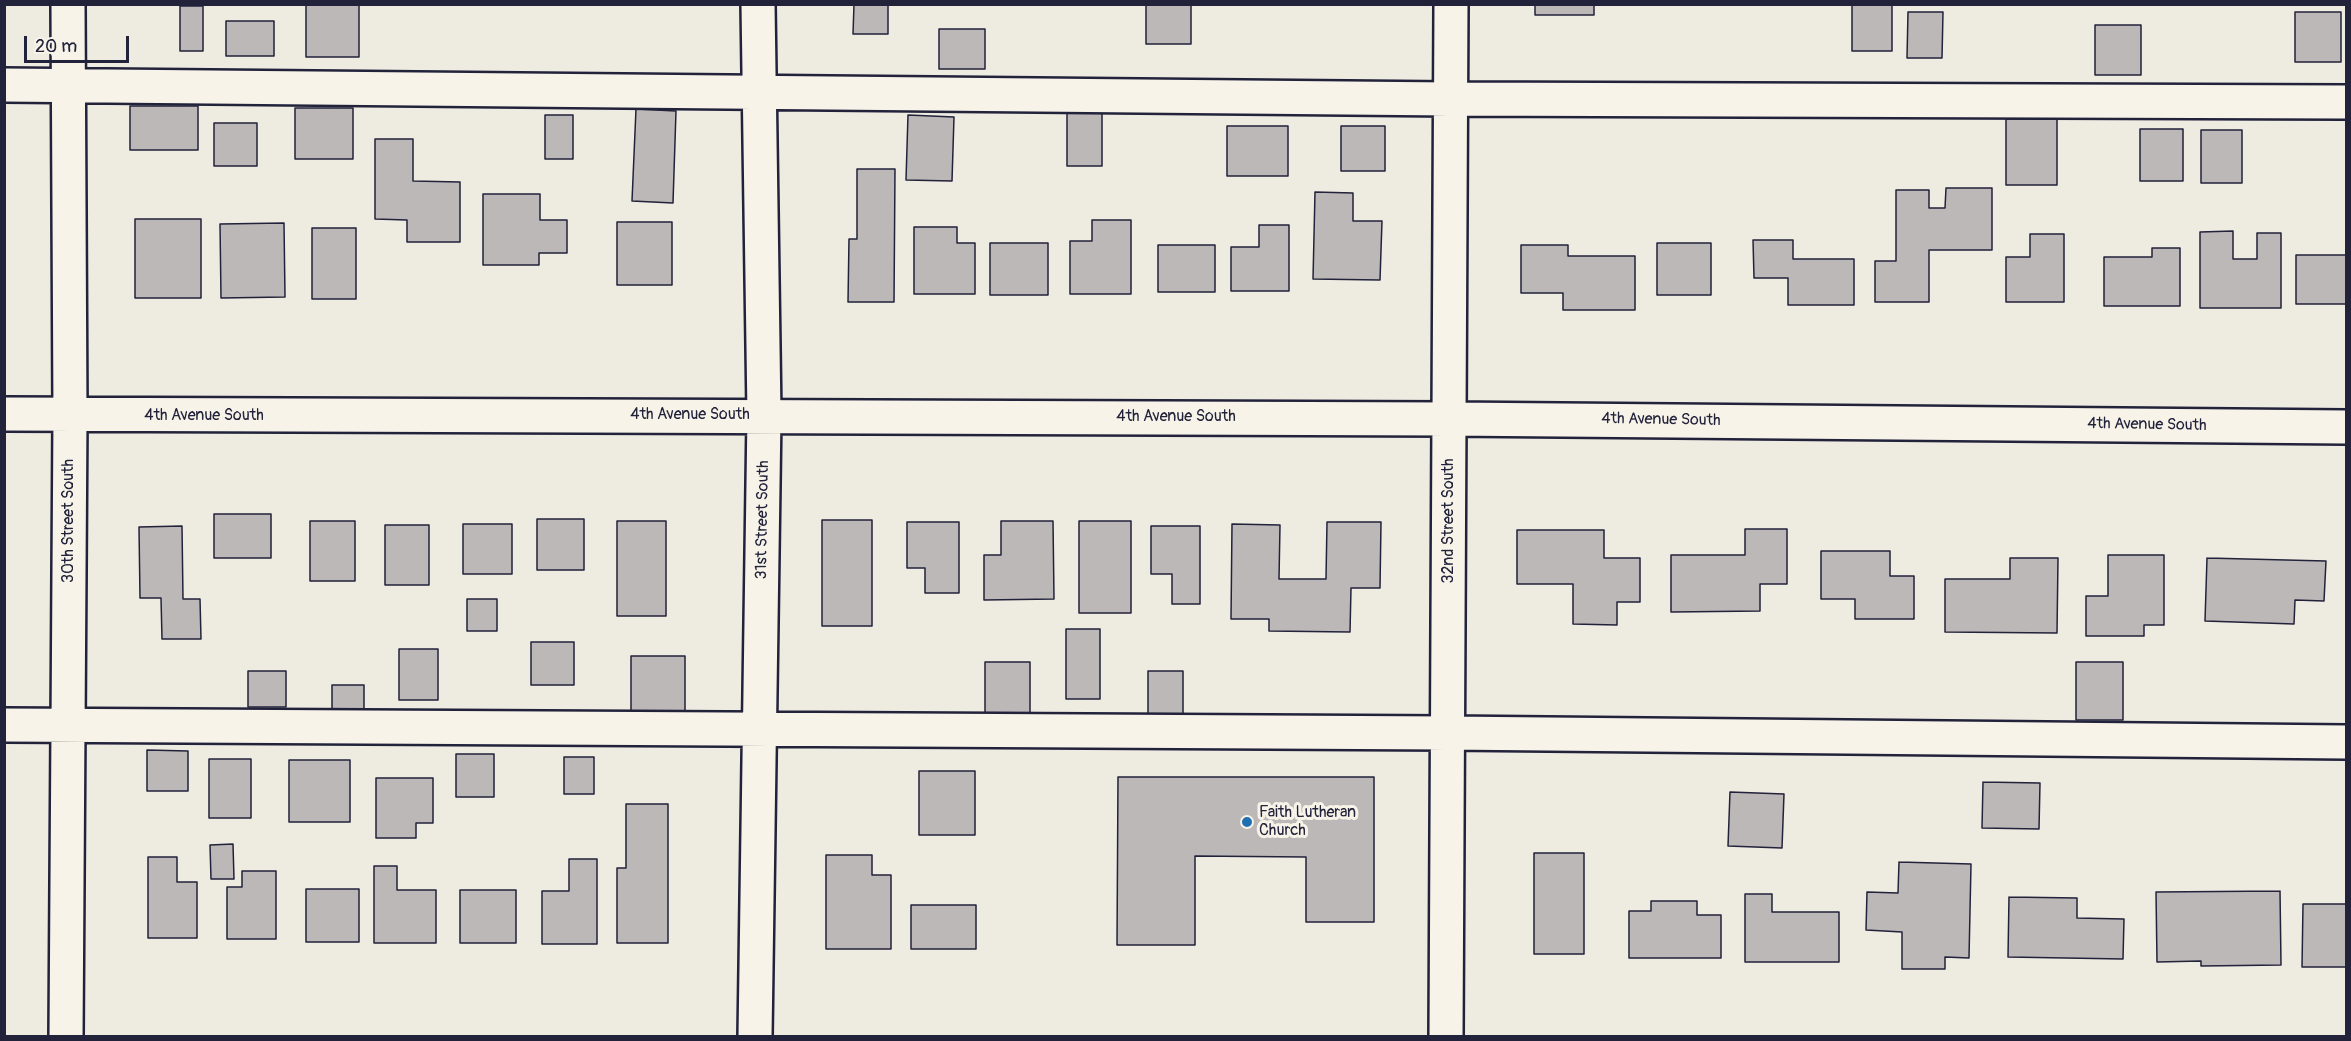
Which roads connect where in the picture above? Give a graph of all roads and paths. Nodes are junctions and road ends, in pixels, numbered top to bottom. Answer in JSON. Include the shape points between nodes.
{"nodes":[{"id":1,"x":68,"y":4,"type":"edge"},
{"id":2,"x":758,"y":4,"type":"edge"},
{"id":3,"x":1451,"y":4,"type":"edge"},
{"id":4,"x":4,"y":85,"type":"edge"},
{"id":5,"x":68,"y":85,"type":"junction"},
{"id":6,"x":759,"y":93,"type":"junction"},
{"id":7,"x":1450,"y":99,"type":"junction"},
{"id":8,"x":2346,"y":102,"type":"edge"},
{"id":9,"x":4,"y":414,"type":"edge"},
{"id":10,"x":764,"y":415,"type":"junction"},
{"id":11,"x":70,"y":416,"type":"junction"},
{"id":12,"x":1450,"y":419,"type":"junction"},
{"id":13,"x":2346,"y":427,"type":"edge"},
{"id":14,"x":4,"y":725,"type":"edge"},
{"id":15,"x":68,"y":726,"type":"junction"},
{"id":16,"x":759,"y":731,"type":"junction"},
{"id":17,"x":1448,"y":733,"type":"junction"},
{"id":18,"x":2346,"y":742,"type":"edge"},
{"id":19,"x":66,"y":1036,"type":"edge"},
{"id":20,"x":756,"y":1036,"type":"edge"},
{"id":21,"x":1446,"y":1036,"type":"edge"}],
"edges":[{"from":1,"to":5,"type":"street","name":"30th Street South"},
{"from":2,"to":6,"type":"street","name":"31st Street South"},
{"from":3,"to":7,"type":"street","name":"32nd Street South"},
{"from":4,"to":5,"type":"street"},
{"from":5,"to":6,"type":"street"},
{"from":5,"to":11,"type":"street","name":"30th Street South"},
{"from":6,"to":7,"type":"street"},
{"from":6,"to":10,"type":"street","name":"31st Street South"},
{"from":7,"to":8,"type":"street"},
{"from":7,"to":12,"type":"street","name":"32nd Street South"},
{"from":9,"to":11,"type":"street","name":"4th Avenue South"},
{"from":10,"to":11,"type":"street","name":"4th Avenue South"},
{"from":10,"to":12,"type":"street","name":"4th Avenue South"},
{"from":10,"to":16,"type":"street","name":"31st Street South"},
{"from":11,"to":15,"type":"street","name":"30th Street South"},
{"from":12,"to":13,"type":"street","name":"4th Avenue South"},
{"from":12,"to":17,"type":"street","name":"32nd Street South"},
{"from":14,"to":15,"type":"street"},
{"from":15,"to":16,"type":"street"},
{"from":15,"to":19,"type":"street","name":"30th Street South"},
{"from":16,"to":17,"type":"street"},
{"from":16,"to":20,"type":"street","name":"31st Street South"},
{"from":17,"to":18,"type":"street"},
{"from":17,"to":21,"type":"street","name":"32nd Street South"}]}
